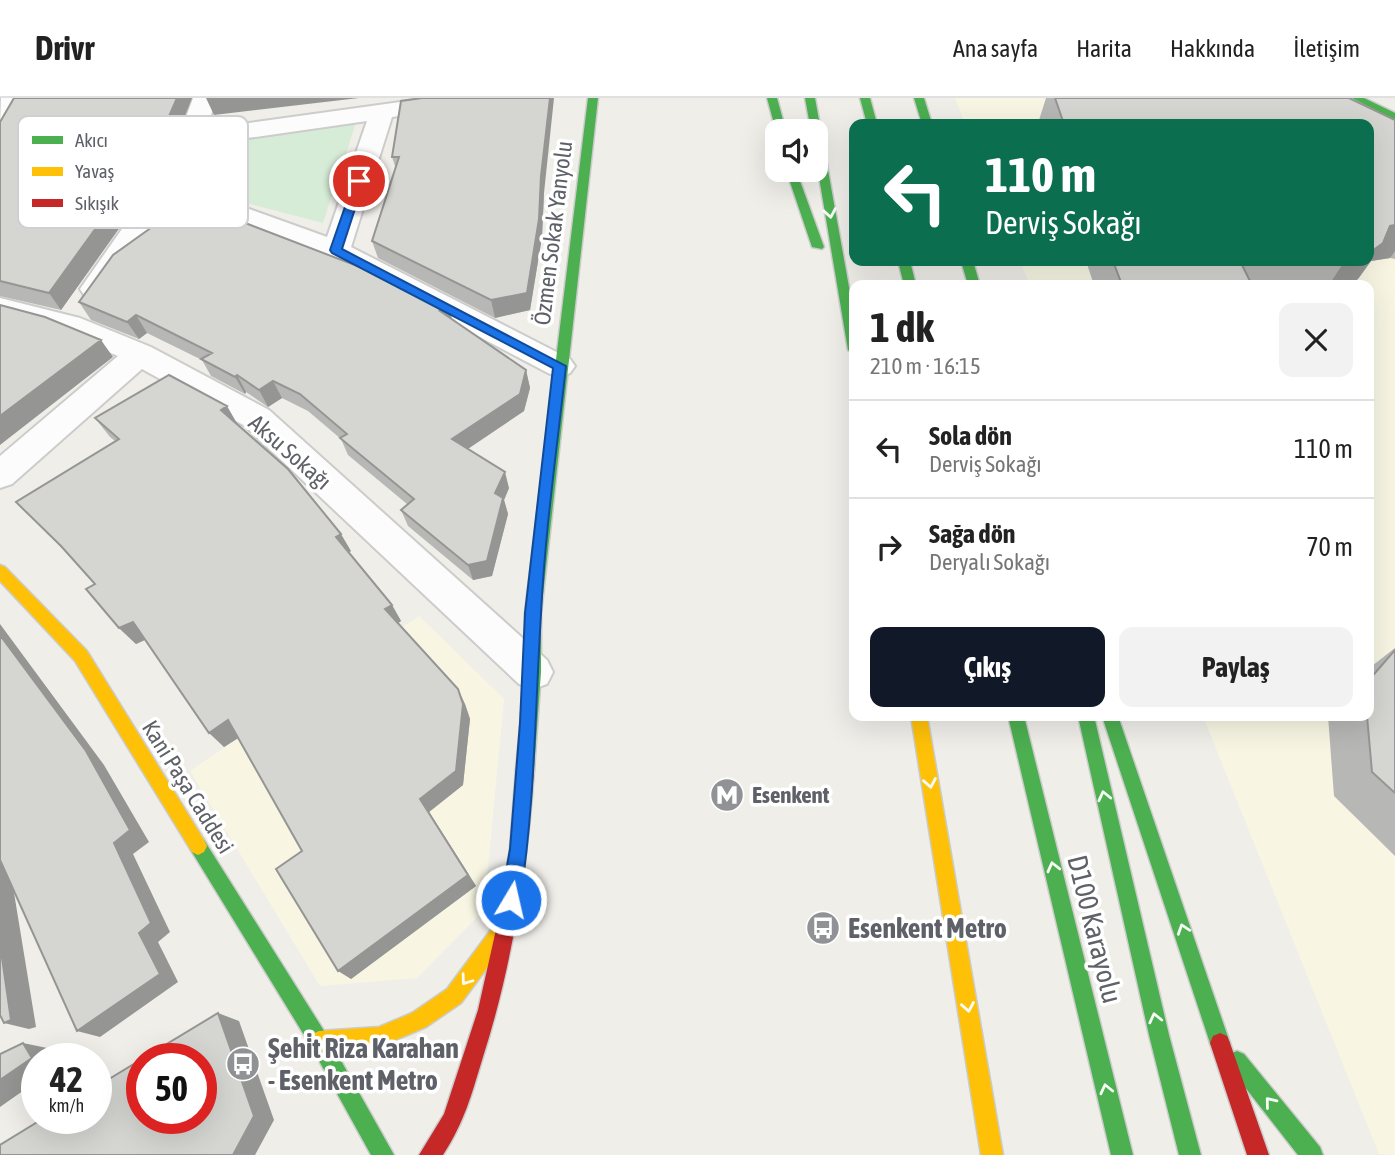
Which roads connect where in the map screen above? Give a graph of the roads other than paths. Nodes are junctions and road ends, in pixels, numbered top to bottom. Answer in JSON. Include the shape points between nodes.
{"nodes":[{"id":1,"x":13,"y":98,"type":"edge"},
{"id":2,"x":205,"y":98,"type":"edge"},
{"id":3,"x":479,"y":98,"type":"edge"},
{"id":4,"x":593,"y":98,"type":"edge"},
{"id":5,"x":772,"y":98,"type":"edge"},
{"id":6,"x":810,"y":98,"type":"edge"},
{"id":7,"x":865,"y":98,"type":"edge"},
{"id":8,"x":919,"y":98,"type":"edge"},
{"id":9,"x":1357,"y":98,"type":"edge"},
{"id":10,"x":1388,"y":98,"type":"edge"},
{"id":11,"x":1395,"y":101,"type":"edge"},
{"id":12,"x":382,"y":113,"type":"junction"},
{"id":13,"x":198,"y":116,"type":"edge"},
{"id":14,"x":1395,"y":117,"type":"edge"},
{"id":15,"x":0,"y":119,"type":"edge"},
{"id":16,"x":778,"y":119,"type":"edge"},
{"id":17,"x":871,"y":119,"type":"edge"},
{"id":18,"x":925,"y":119,"type":"edge"},
{"id":19,"x":248,"y":131,"type":"edge"},
{"id":20,"x":795,"y":182,"type":"edge"},
{"id":21,"x":248,"y":218,"type":"edge"},
{"id":22,"x":137,"y":228,"type":"edge"},
{"id":23,"x":336,"y":250,"type":"junction"},
{"id":24,"x":0,"y":307,"type":"edge"},
{"id":25,"x":849,"y":320,"type":"edge"},
{"id":26,"x":69,"y":326,"type":"junction"},
{"id":27,"x":849,"y":332,"type":"edge"},
{"id":28,"x":140,"y":354,"type":"junction"},
{"id":29,"x":559,"y":366,"type":"junction"},
{"id":30,"x":0,"y":475,"type":"edge"},
{"id":31,"x":0,"y":571,"type":"edge"},
{"id":32,"x":533,"y":673,"type":"junction"},
{"id":33,"x":920,"y":721,"type":"edge"},
{"id":34,"x":1017,"y":721,"type":"edge"},
{"id":35,"x":1087,"y":721,"type":"edge"},
{"id":36,"x":1112,"y":721,"type":"edge"},
{"id":37,"x":507,"y":925,"type":"junction"},
{"id":38,"x":1220,"y":1040,"type":"junction"},
{"id":39,"x":319,"y":1041,"type":"junction"},
{"id":40,"x":453,"y":1120,"type":"junction"},
{"id":41,"x":383,"y":1155,"type":"edge"},
{"id":42,"x":430,"y":1155,"type":"edge"},
{"id":43,"x":451,"y":1155,"type":"edge"},
{"id":44,"x":992,"y":1155,"type":"edge"},
{"id":45,"x":1122,"y":1155,"type":"edge"},
{"id":46,"x":1189,"y":1155,"type":"edge"},
{"id":47,"x":1258,"y":1155,"type":"edge"},
{"id":48,"x":1312,"y":1155,"type":"edge"}],
"edges":[{"from":1,"to":15,"type":"street"},
{"from":2,"to":13,"type":"street"},
{"from":3,"to":12,"type":"street"},
{"from":4,"to":29,"type":"main road","name":"Özmen Sokak Yanyolu"},
{"from":5,"to":16,"type":"main road"},
{"from":6,"to":25,"type":"main road","one_way":true},
{"from":7,"to":17,"type":"main road"},
{"from":8,"to":18,"type":"main road"},
{"from":9,"to":14,"type":"main road"},
{"from":10,"to":11,"type":"main road"},
{"from":12,"to":19,"type":"street"},
{"from":12,"to":23,"type":"street"},
{"from":20,"to":27,"type":"main road"},
{"from":21,"to":23,"type":"street"},
{"from":22,"to":26,"type":"street"},
{"from":23,"to":29,"type":"street"},
{"from":24,"to":26,"type":"street","name":"Aksu Sokağı"},
{"from":26,"to":28,"type":"street","name":"Aksu Sokağı"},
{"from":28,"to":30,"type":"street"},
{"from":28,"to":32,"type":"street","name":"Aksu Sokağı","via":[[257,418]]},
{"from":29,"to":32,"type":"main road","name":"Özmen Sokak Yanyolu","via":[[533,613]]},
{"from":31,"to":39,"type":"main road","name":"Kani Paşa Caddesi","via":[[81,656]]},
{"from":32,"to":37,"type":"main road","name":"Özmen Sokak Yanyolu","via":[[519,849]]},
{"from":33,"to":44,"type":"main road","one_way":true},
{"from":45,"to":34,"type":"main road","name":"D100 Karayolu","one_way":true},
{"from":46,"to":35,"type":"main road","one_way":true},
{"from":38,"to":36,"type":"main road","one_way":true},
{"from":37,"to":39,"type":"main road","one_way":true,"via":[[454,996],[419,1020],[379,1037]]},
{"from":37,"to":40,"type":"main road","name":"Özmen Sokak Yanyolu","via":[[488,1010]]},
{"from":38,"to":47,"type":"main road"},
{"from":48,"to":38,"type":"main road","one_way":true},
{"from":39,"to":41,"type":"main road","name":"Kani Paşa Caddesi"},
{"from":40,"to":42,"type":"main road","name":"Özmen Sokak Yanyolu"},
{"from":40,"to":43,"type":"main road"}]}
